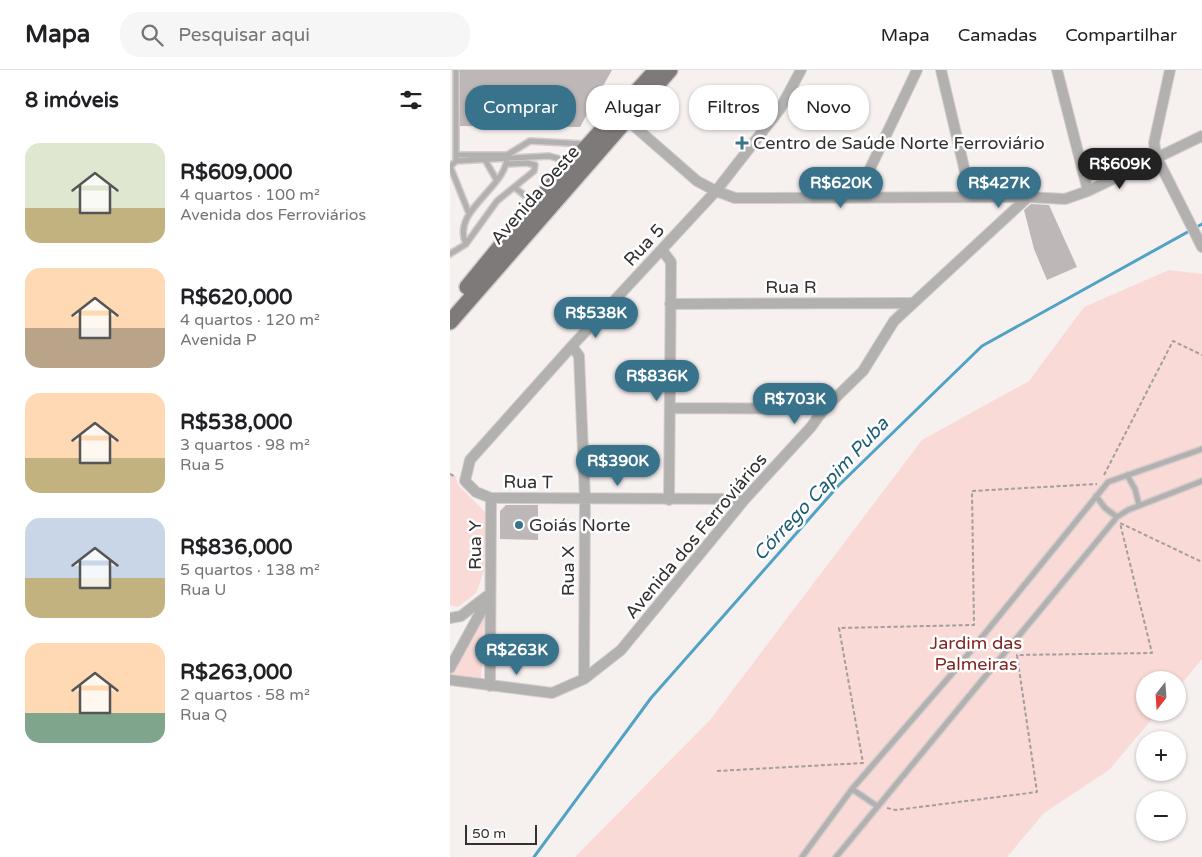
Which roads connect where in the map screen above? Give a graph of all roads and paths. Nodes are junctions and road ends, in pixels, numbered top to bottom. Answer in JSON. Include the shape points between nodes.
{"nodes":[{"id":1,"x":456,"y":70,"type":"edge"},
{"id":2,"x":656,"y":70,"type":"edge"},
{"id":3,"x":670,"y":70,"type":"edge"},
{"id":4,"x":801,"y":70,"type":"edge"},
{"id":5,"x":917,"y":70,"type":"edge"},
{"id":6,"x":941,"y":70,"type":"edge"},
{"id":7,"x":1057,"y":70,"type":"edge"},
{"id":8,"x":1170,"y":70,"type":"edge"},
{"id":9,"x":657,"y":85,"type":"edge"},
{"id":10,"x":616,"y":130,"type":"edge"},
{"id":11,"x":639,"y":130,"type":"edge"},
{"id":12,"x":1202,"y":136,"type":"edge"},
{"id":13,"x":590,"y":144,"type":"junction"},
{"id":14,"x":456,"y":158,"type":"junction"},
{"id":15,"x":483,"y":158,"type":"junction"},
{"id":16,"x":1156,"y":158,"type":"junction"},
{"id":17,"x":507,"y":159,"type":"junction"},
{"id":18,"x":450,"y":166,"type":"edge"},
{"id":19,"x":567,"y":168,"type":"junction"},
{"id":20,"x":496,"y":179,"type":"junction"},
{"id":21,"x":514,"y":187,"type":"junction"},
{"id":22,"x":716,"y":191,"type":"junction"},
{"id":23,"x":1088,"y":191,"type":"junction"},
{"id":24,"x":856,"y":196,"type":"junction"},
{"id":25,"x":971,"y":197,"type":"junction"},
{"id":26,"x":1028,"y":197,"type":"junction"},
{"id":27,"x":535,"y":204,"type":"junction"},
{"id":28,"x":468,"y":211,"type":"junction"},
{"id":29,"x":466,"y":244,"type":"junction"},
{"id":30,"x":1201,"y":246,"type":"edge"},
{"id":31,"x":662,"y":250,"type":"junction"},
{"id":32,"x":450,"y":254,"type":"edge"},
{"id":33,"x":912,"y":303,"type":"junction"},
{"id":34,"x":670,"y":304,"type":"junction"},
{"id":35,"x":451,"y":306,"type":"edge"},
{"id":36,"x":450,"y":322,"type":"edge"},
{"id":37,"x":572,"y":346,"type":"junction"},
{"id":38,"x":1202,"y":355,"type":"edge"},
{"id":39,"x":670,"y":408,"type":"junction"},
{"id":40,"x":824,"y":409,"type":"junction"},
{"id":41,"x":1202,"y":449,"type":"edge"},
{"id":42,"x":1104,"y":475,"type":"dead end"},
{"id":43,"x":1127,"y":475,"type":"junction"},
{"id":44,"x":465,"y":481,"type":"joint"},
{"id":45,"x":1202,"y":481,"type":"edge"},
{"id":46,"x":1099,"y":484,"type":"dead end"},
{"id":47,"x":1096,"y":496,"type":"junction"},
{"id":48,"x":491,"y":498,"type":"junction"},
{"id":49,"x":585,"y":499,"type":"junction"},
{"id":50,"x":745,"y":499,"type":"junction"},
{"id":51,"x":669,"y":500,"type":"junction"},
{"id":52,"x":1139,"y":505,"type":"junction"},
{"id":53,"x":1117,"y":517,"type":"junction"},
{"id":54,"x":1202,"y":562,"type":"edge"},
{"id":55,"x":491,"y":592,"type":"junction"},
{"id":56,"x":450,"y":618,"type":"edge"},
{"id":57,"x":450,"y":668,"type":"edge"},
{"id":58,"x":584,"y":679,"type":"junction"},
{"id":59,"x":450,"y":680,"type":"edge"},
{"id":60,"x":490,"y":686,"type":"junction"},
{"id":61,"x":717,"y":771,"type":"dead end"},
{"id":62,"x":852,"y":789,"type":"junction"},
{"id":63,"x":877,"y":806,"type":"junction"},
{"id":64,"x":802,"y":857,"type":"edge"},
{"id":65,"x":836,"y":857,"type":"edge"}],
"edges":[{"from":1,"to":14,"type":"lane"},
{"from":2,"to":13,"type":"main road","name":"Avenida Oeste"},
{"from":3,"to":9,"type":"main road","name":"Avenida Oeste"},
{"from":4,"to":22,"type":"street","name":"Rua 5","via":[[780,109]]},
{"from":5,"to":24,"type":"street"},
{"from":6,"to":25,"type":"street"},
{"from":7,"to":23,"type":"street"},
{"from":8,"to":16,"type":"street","via":[[1154,143]]},
{"from":10,"to":36,"type":"main road","name":"Avenida Oeste"},
{"from":11,"to":22,"type":"street","via":[[697,181]]},
{"from":12,"to":16,"type":"street"},
{"from":13,"to":17,"type":"lane","via":[[530,141]]},
{"from":13,"to":19,"type":"main road","name":"Avenida Oeste"},
{"from":14,"to":15,"type":"lane"},
{"from":14,"to":18,"type":"lane"},
{"from":15,"to":17,"type":"lane"},
{"from":15,"to":20,"type":"lane"},
{"from":16,"to":23,"type":"street"},
{"from":16,"to":30,"type":"street"},
{"from":17,"to":19,"type":"lane","via":[[554,156]]},
{"from":17,"to":20,"type":"lane","via":[[504,170]]},
{"from":17,"to":21,"type":"lane","via":[[535,165],[534,171]]},
{"from":18,"to":28,"type":"lane"},
{"from":19,"to":27,"type":"main road","name":"Avenida Oeste"},
{"from":20,"to":28,"type":"lane"},
{"from":21,"to":27,"type":"lane"},
{"from":21,"to":29,"type":"lane","via":[[497,201]]},
{"from":22,"to":24,"type":"street","via":[[735,198]]},
{"from":22,"to":31,"type":"street","name":"Rua 5"},
{"from":23,"to":26,"type":"street","via":[[1065,199]]},
{"from":24,"to":25,"type":"street"},
{"from":25,"to":26,"type":"street"},
{"from":26,"to":33,"type":"street","name":"Avenida dos Ferroviários"},
{"from":27,"to":35,"type":"main road","name":"Avenida Oeste"},
{"from":28,"to":29,"type":"lane","via":[[460,229]]},
{"from":29,"to":32,"type":"lane"},
{"from":31,"to":34,"type":"street","via":[[671,262]]},
{"from":31,"to":37,"type":"street","name":"Rua 5"},
{"from":33,"to":34,"type":"street","name":"Rua R"},
{"from":33,"to":40,"type":"street","name":"Avenida dos Ferroviários","via":[[894,321],[863,371]]},
{"from":34,"to":39,"type":"street"},
{"from":37,"to":44,"type":"street","name":"Rua 5","via":[[470,460]]},
{"from":37,"to":49,"type":"street","name":"Rua X","via":[[579,356]]},
{"from":38,"to":42,"type":"path","via":[[1173,341]]},
{"from":39,"to":40,"type":"street"},
{"from":39,"to":51,"type":"street"},
{"from":40,"to":50,"type":"street","name":"Avenida dos Ferroviários"},
{"from":41,"to":43,"type":"lane"},
{"from":43,"to":47,"type":"lane","via":[[1108,482]]},
{"from":43,"to":52,"type":"lane"},
{"from":44,"to":48,"type":"street","name":"Rua T","via":[[476,492]]},
{"from":45,"to":52,"type":"lane"},
{"from":46,"to":61,"type":"path","via":[[972,491],[974,624],[839,628],[863,763]]},
{"from":47,"to":53,"type":"lane"},
{"from":47,"to":62,"type":"lane","via":[[956,669]]},
{"from":48,"to":49,"type":"street","name":"Rua T"},
{"from":48,"to":55,"type":"street","name":"Rua Y"},
{"from":49,"to":51,"type":"street","name":"Rua T"},
{"from":49,"to":58,"type":"street","name":"Rua X"},
{"from":50,"to":51,"type":"street","name":"Rua T"},
{"from":50,"to":58,"type":"street","name":"Avenida dos Ferroviários","via":[[621,650]]},
{"from":52,"to":53,"type":"lane"},
{"from":53,"to":63,"type":"lane"},
{"from":54,"to":63,"type":"path","via":[[1120,523],[1152,653],[1016,655],[1037,792],[896,810]]},
{"from":55,"to":56,"type":"street","name":"Rua Y","via":[[461,616]]},
{"from":55,"to":57,"type":"street","name":"Rua Y"},
{"from":55,"to":60,"type":"street","name":"Rua Y"},
{"from":58,"to":60,"type":"street","name":"Avenida dos Ferroviários","via":[[552,694]]},
{"from":59,"to":60,"type":"street","name":"Avenida dos Ferroviários"},
{"from":62,"to":63,"type":"lane"},
{"from":62,"to":64,"type":"lane"},
{"from":63,"to":65,"type":"lane"}]}
